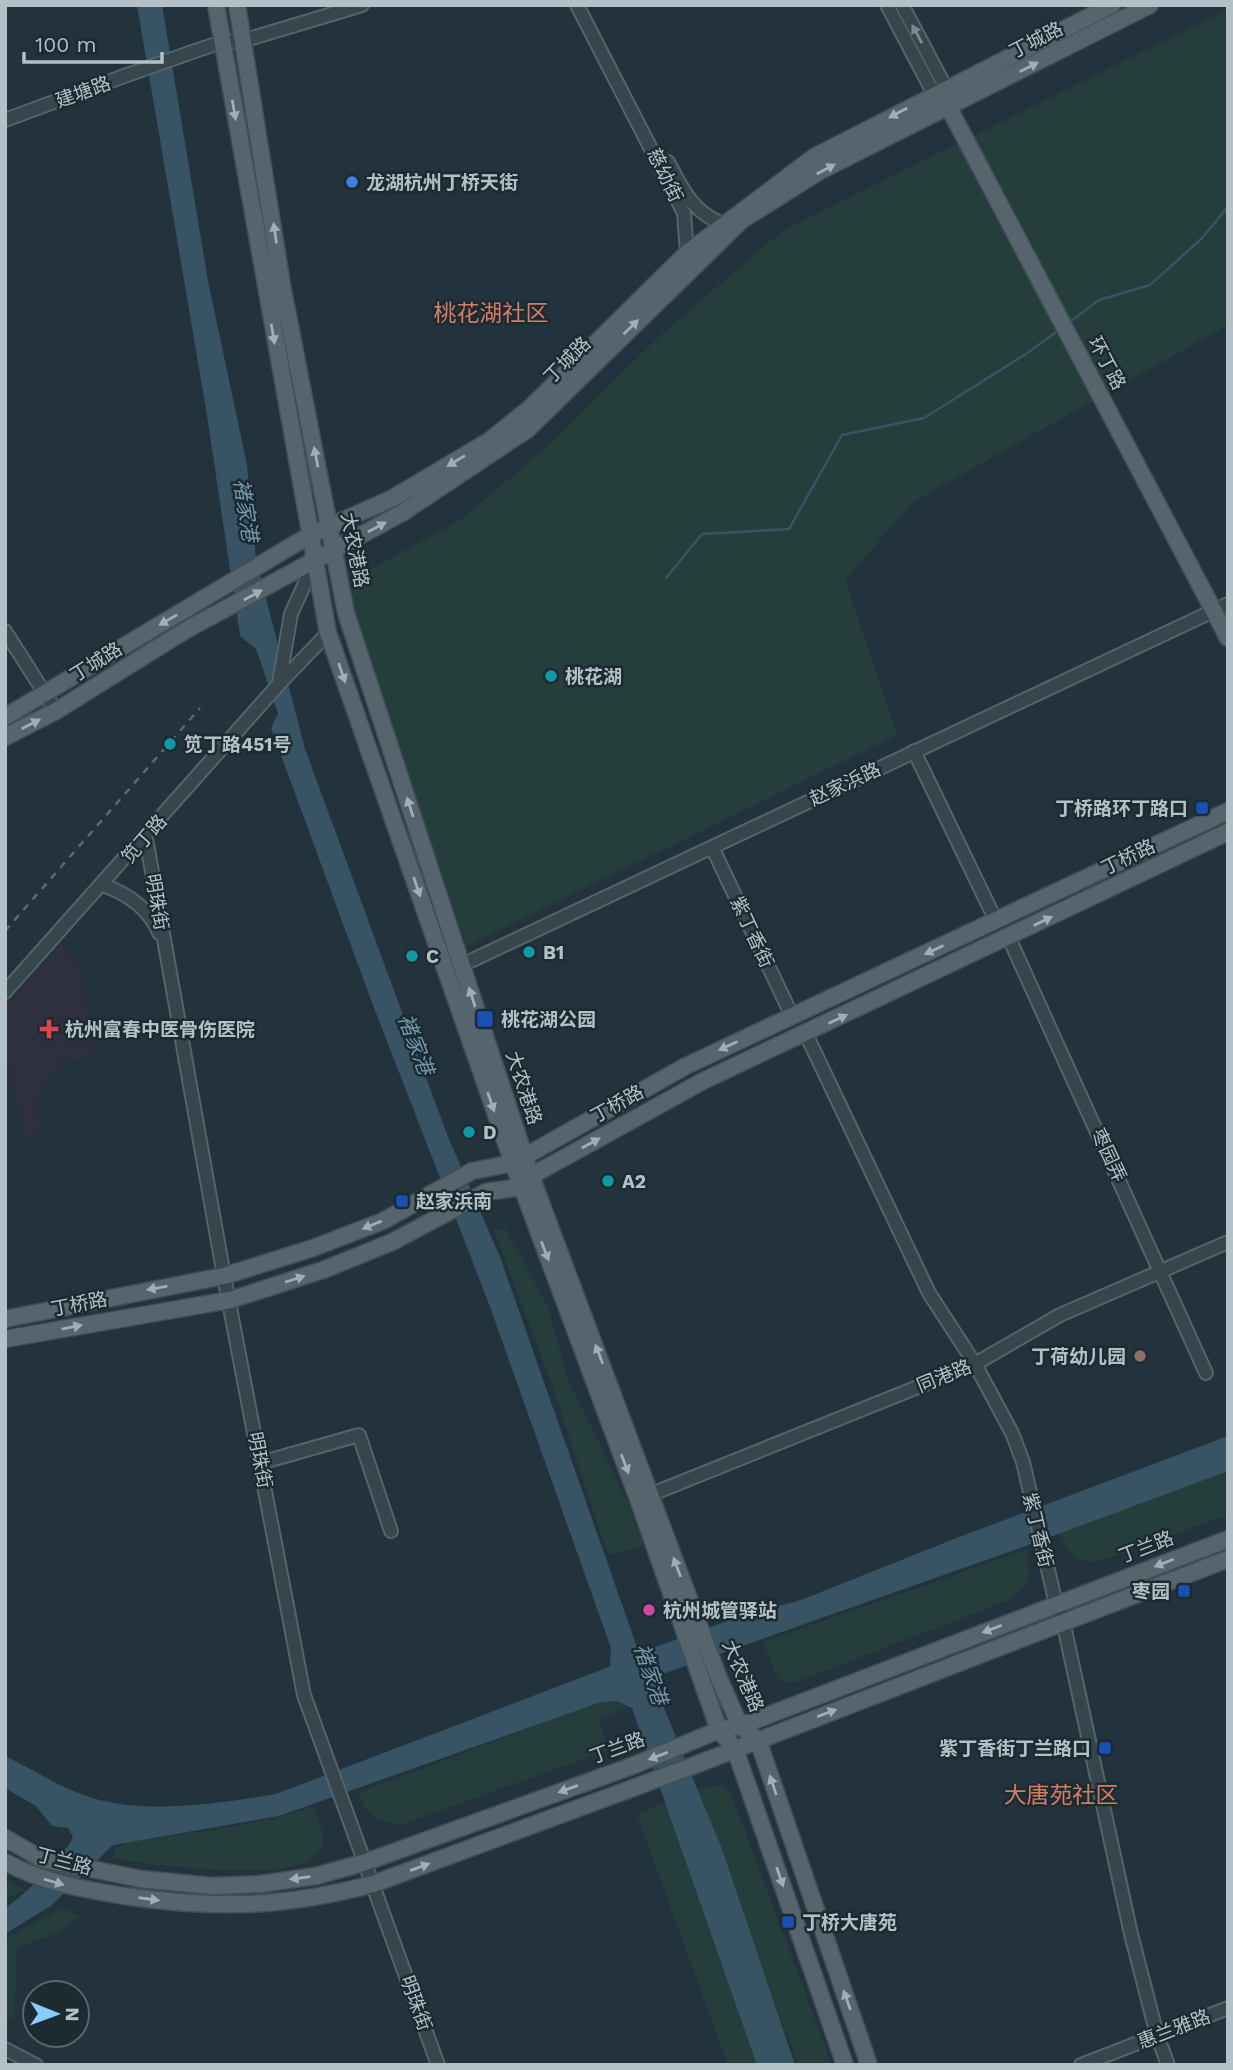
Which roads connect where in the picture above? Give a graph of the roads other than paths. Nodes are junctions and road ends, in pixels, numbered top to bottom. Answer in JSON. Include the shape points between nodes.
{"nodes":[{"id":1,"x":216,"y":5,"type":"edge"},
{"id":2,"x":237,"y":5,"type":"edge"},
{"id":3,"x":362,"y":5,"type":"edge"},
{"id":4,"x":577,"y":5,"type":"edge"},
{"id":5,"x":887,"y":5,"type":"edge"},
{"id":6,"x":902,"y":5,"type":"edge"},
{"id":7,"x":1112,"y":5,"type":"edge"},
{"id":8,"x":1150,"y":5,"type":"edge"},
{"id":9,"x":242,"y":41,"type":"junction"},
{"id":10,"x":222,"y":42,"type":"junction"},
{"id":11,"x":940,"y":91,"type":"junction"},
{"id":12,"x":628,"y":101,"type":"junction"},
{"id":13,"x":949,"y":108,"type":"junction"},
{"id":14,"x":5,"y":121,"type":"edge"},
{"id":15,"x":723,"y":224,"type":"junction"},
{"id":16,"x":687,"y":253,"type":"junction"},
{"id":17,"x":329,"y":524,"type":"junction"},
{"id":18,"x":310,"y":535,"type":"junction"},
{"id":19,"x":333,"y":550,"type":"junction"},
{"id":20,"x":316,"y":559,"type":"junction"},
{"id":21,"x":1221,"y":607,"type":"edge"},
{"id":22,"x":5,"y":631,"type":"edge"},
{"id":23,"x":328,"y":634,"type":"junction"},
{"id":24,"x":1228,"y":638,"type":"edge"},
{"id":25,"x":279,"y":684,"type":"junction"},
{"id":26,"x":44,"y":695,"type":"junction"},
{"id":27,"x":56,"y":711,"type":"junction"},
{"id":28,"x":5,"y":717,"type":"edge"},
{"id":29,"x":5,"y":737,"type":"edge"},
{"id":30,"x":914,"y":751,"type":"junction"},
{"id":31,"x":1228,"y":811,"type":"edge"},
{"id":32,"x":1228,"y":832,"type":"edge"},
{"id":33,"x":146,"y":838,"type":"junction"},
{"id":34,"x":712,"y":847,"type":"junction"},
{"id":35,"x":103,"y":885,"type":"junction"},
{"id":36,"x":996,"y":921,"type":"junction"},
{"id":37,"x":1009,"y":938,"type":"junction"},
{"id":38,"x":167,"y":954,"type":"junction"},
{"id":39,"x":462,"y":965,"type":"junction"},
{"id":40,"x":5,"y":992,"type":"edge"},
{"id":41,"x":792,"y":1016,"type":"junction"},
{"id":42,"x":806,"y":1034,"type":"junction"},
{"id":43,"x":518,"y":1159,"type":"junction"},
{"id":44,"x":526,"y":1182,"type":"junction"},
{"id":45,"x":1228,"y":1242,"type":"edge"},
{"id":46,"x":1162,"y":1272,"type":"junction"},
{"id":47,"x":224,"y":1276,"type":"junction"},
{"id":48,"x":230,"y":1300,"type":"junction"},
{"id":49,"x":5,"y":1319,"type":"edge"},
{"id":50,"x":5,"y":1339,"type":"edge"},
{"id":51,"x":975,"y":1364,"type":"junction"},
{"id":52,"x":1206,"y":1373,"type":"dead end"},
{"id":53,"x":260,"y":1463,"type":"junction"},
{"id":54,"x":652,"y":1494,"type":"junction"},
{"id":55,"x":391,"y":1531,"type":"dead end"},
{"id":56,"x":1228,"y":1539,"type":"edge"},
{"id":57,"x":1228,"y":1559,"type":"edge"},
{"id":58,"x":1056,"y":1604,"type":"junction"},
{"id":59,"x":1063,"y":1621,"type":"junction"},
{"id":60,"x":740,"y":1726,"type":"junction"},
{"id":61,"x":719,"y":1730,"type":"junction"},
{"id":62,"x":758,"y":1740,"type":"junction"},
{"id":63,"x":735,"y":1749,"type":"junction"},
{"id":64,"x":5,"y":1839,"type":"edge"},
{"id":65,"x":366,"y":1862,"type":"junction"},
{"id":66,"x":5,"y":1863,"type":"edge"},
{"id":67,"x":373,"y":1884,"type":"junction"},
{"id":68,"x":1228,"y":2008,"type":"edge"},
{"id":69,"x":1157,"y":2035,"type":"junction"},
{"id":70,"x":5,"y":2049,"type":"edge"},
{"id":71,"x":36,"y":2065,"type":"edge"},
{"id":72,"x":438,"y":2065,"type":"edge"},
{"id":73,"x":845,"y":2065,"type":"edge"},
{"id":74,"x":869,"y":2065,"type":"edge"},
{"id":75,"x":1081,"y":2065,"type":"edge"},
{"id":76,"x":1168,"y":2065,"type":"edge"}],
"edges":[{"from":1,"to":10,"type":"main road","name":"大农港路"},
{"from":2,"to":9,"type":"main road","name":"大农港路"},
{"from":3,"to":9,"type":"street","name":"建塘路"},
{"from":4,"to":12,"type":"street","name":"慈幼街"},
{"from":5,"to":11,"type":"street","name":"环丁路"},
{"from":11,"to":6,"type":"street","name":"环丁路","one_way":true},
{"from":7,"to":11,"type":"main road","name":"丁城路"},
{"from":13,"to":8,"type":"main road","name":"丁城路","one_way":true},
{"from":9,"to":10,"type":"street","name":"建塘路"},
{"from":17,"to":9,"type":"main road","name":"大农港路","one_way":true,"via":[[282,285]]},
{"from":10,"to":14,"type":"street","name":"建塘路","bridge":true},
{"from":10,"to":18,"type":"main road","name":"大农港路","one_way":true},
{"from":11,"to":13,"type":"street","name":"环丁路"},
{"from":11,"to":15,"type":"main road","name":"丁城路","one_way":true,"via":[[814,157]]},
{"from":12,"to":15,"type":"street","name":"慈幼街","via":[[640,112],[692,206]]},
{"from":12,"to":16,"type":"street","name":"慈幼街","via":[[684,213]]},
{"from":19,"to":13,"type":"main road","name":"丁城路","one_way":true,"via":[[402,513],[528,429],[743,220],[820,171]]},
{"from":13,"to":21,"type":"main road","name":"环丁路","via":[[1060,320]]},
{"from":15,"to":16,"type":"main road","name":"丁城路"},
{"from":16,"to":17,"type":"main road","name":"丁城路","one_way":true,"via":[[530,408],[489,441],[393,498]]},
{"from":17,"to":18,"type":"main road","name":"丁城路"},
{"from":17,"to":19,"type":"main road","name":"大农港路"},
{"from":18,"to":20,"type":"main road","name":"大农港路"},
{"from":18,"to":26,"type":"main road","name":"丁城路","one_way":true},
{"from":19,"to":20,"type":"main road","name":"丁城路"},
{"from":39,"to":19,"type":"main road","name":"大农港路","one_way":true,"via":[[346,613]]},
{"from":20,"to":23,"type":"main road","name":"大农港路"},
{"from":20,"to":25,"type":"street","via":[[290,614]]},
{"from":27,"to":20,"type":"main road","name":"丁城路","one_way":true,"via":[[186,630]]},
{"from":21,"to":24,"type":"main road","name":"环丁路"},
{"from":21,"to":30,"type":"street","name":"赵家浜路"},
{"from":22,"to":26,"type":"street"},
{"from":23,"to":25,"type":"street","name":"笕丁路"},
{"from":23,"to":43,"type":"main road","name":"大农港路","one_way":true},
{"from":25,"to":33,"type":"street","name":"笕丁路"},
{"from":26,"to":27,"type":"street"},
{"from":26,"to":28,"type":"main road","name":"丁城路"},
{"from":29,"to":27,"type":"main road","name":"丁城路","one_way":true},
{"from":30,"to":34,"type":"street","name":"赵家浜路"},
{"from":30,"to":36,"type":"street"},
{"from":31,"to":36,"type":"main road","name":"丁桥路"},
{"from":37,"to":32,"type":"main road","name":"丁桥路","one_way":true},
{"from":33,"to":35,"type":"street","name":"笕丁路"},
{"from":33,"to":38,"type":"street","name":"明珠街"},
{"from":34,"to":39,"type":"street","name":"赵家浜路"},
{"from":34,"to":41,"type":"street","name":"紫丁香街"},
{"from":35,"to":38,"type":"street","via":[[124,892],[143,908]]},
{"from":35,"to":40,"type":"street","name":"笕丁路"},
{"from":36,"to":41,"type":"main road","name":"丁桥路","one_way":true},
{"from":42,"to":37,"type":"main road","name":"丁桥路","one_way":true},
{"from":37,"to":46,"type":"street","name":"枣园弄"},
{"from":38,"to":47,"type":"street","name":"明珠街"},
{"from":43,"to":39,"type":"main road","name":"大农港路","one_way":true},
{"from":41,"to":43,"type":"main road","name":"丁桥路","one_way":true,"via":[[686,1066]]},
{"from":44,"to":42,"type":"main road","name":"丁桥路","one_way":true,"via":[[703,1081]]},
{"from":42,"to":51,"type":"street","name":"紫丁香街","via":[[929,1293]]},
{"from":43,"to":44,"type":"main road","name":"大农港路"},
{"from":43,"to":47,"type":"main road","name":"丁桥路","one_way":true,"via":[[472,1171],[383,1221]]},
{"from":48,"to":44,"type":"main road","name":"丁桥路","one_way":true,"via":[[323,1270],[392,1242],[486,1192]]},
{"from":54,"to":44,"type":"main road","name":"大农港路","one_way":true},
{"from":44,"to":61,"type":"main road","name":"大农港路","one_way":true},
{"from":45,"to":46,"type":"street","name":"同港路"},
{"from":46,"to":51,"type":"street","name":"同港路","via":[[1060,1315]]},
{"from":46,"to":52,"type":"street","name":"枣园弄"},
{"from":47,"to":48,"type":"street","name":"明珠街"},
{"from":47,"to":49,"type":"main road","name":"丁桥路","one_way":true},
{"from":50,"to":48,"type":"main road","name":"丁桥路","one_way":true},
{"from":48,"to":53,"type":"street","name":"明珠街"},
{"from":51,"to":54,"type":"street","name":"同港路"},
{"from":51,"to":58,"type":"street","name":"紫丁香街","via":[[1023,1462]]},
{"from":53,"to":55,"type":"street","via":[[359,1435]]},
{"from":53,"to":65,"type":"street","name":"明珠街","via":[[304,1695]]},
{"from":60,"to":54,"type":"main road","name":"大农港路","one_way":true},
{"from":56,"to":58,"type":"main road","name":"丁兰路","one_way":true},
{"from":57,"to":59,"type":"main road","name":"丁兰路"},
{"from":58,"to":59,"type":"street","name":"紫丁香街"},
{"from":58,"to":60,"type":"main road","name":"丁兰路","one_way":true},
{"from":62,"to":59,"type":"main road","name":"丁兰路","one_way":true},
{"from":59,"to":69,"type":"street","name":"紫丁香街"},
{"from":60,"to":61,"type":"main road","name":"丁兰路"},
{"from":60,"to":62,"type":"main road","name":"大农港路"},
{"from":61,"to":63,"type":"main road","name":"大农港路"},
{"from":61,"to":65,"type":"main road","name":"丁兰路","one_way":true},
{"from":62,"to":63,"type":"main road","name":"丁兰路"},
{"from":74,"to":62,"type":"main road","name":"大农港路","one_way":true},
{"from":67,"to":63,"type":"main road","name":"丁兰路","one_way":true},
{"from":63,"to":73,"type":"main road","name":"大农港路","one_way":true},
{"from":65,"to":64,"type":"main road","name":"丁兰路","one_way":true,"via":[[316,1876],[212,1886],[93,1872],[42,1859]]},
{"from":65,"to":67,"type":"street","name":"明珠街"},
{"from":66,"to":67,"type":"main road","name":"丁兰路","one_way":true,"via":[[81,1889],[199,1906],[321,1898]]},
{"from":67,"to":72,"type":"street","name":"明珠街"},
{"from":68,"to":69,"type":"street","name":"惠兰雅路"},
{"from":69,"to":75,"type":"street","name":"惠兰雅路"},
{"from":69,"to":76,"type":"street","name":"紫丁香街"},
{"from":70,"to":71,"type":"street"}]}
